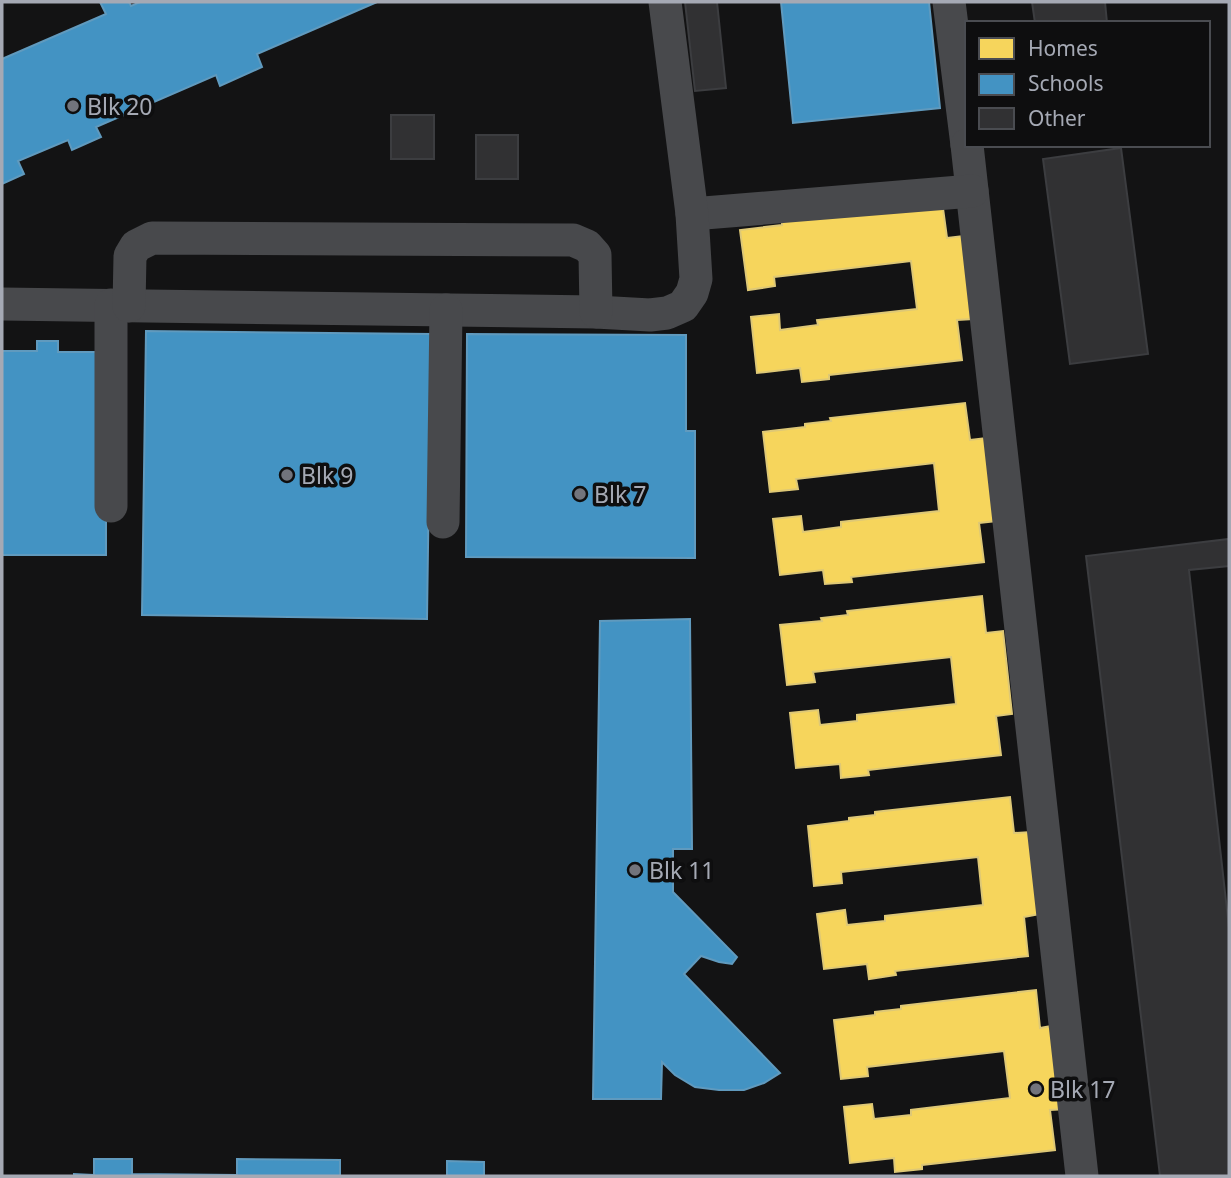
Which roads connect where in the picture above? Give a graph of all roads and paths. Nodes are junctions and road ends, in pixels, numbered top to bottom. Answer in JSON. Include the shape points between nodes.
{"nodes":[{"id":1,"x":665,"y":2,"type":"edge"},
{"id":2,"x":949,"y":2,"type":"edge"},
{"id":3,"x":965,"y":129,"type":"edge"},
{"id":4,"x":967,"y":147,"type":"edge"},
{"id":5,"x":972,"y":191,"type":"junction"},
{"id":6,"x":692,"y":214,"type":"junction"},
{"id":7,"x":2,"y":304,"type":"edge"},
{"id":8,"x":120,"y":306,"type":"junction"},
{"id":9,"x":446,"y":310,"type":"junction"},
{"id":10,"x":596,"y":312,"type":"junction"},
{"id":11,"x":111,"y":506,"type":"dead end"},
{"id":12,"x":443,"y":522,"type":"dead end"},
{"id":13,"x":1082,"y":1176,"type":"edge"}],
"edges":[{"from":1,"to":6,"type":"lane"},
{"from":2,"to":3,"type":"lane"},
{"from":4,"to":5,"type":"lane"},
{"from":5,"to":6,"type":"lane"},
{"from":5,"to":13,"type":"lane"},
{"from":6,"to":10,"type":"lane","via":[[696,279],[683,306],[650,315]]},
{"from":7,"to":8,"type":"lane"},
{"from":8,"to":9,"type":"lane"},
{"from":8,"to":10,"type":"lane","via":[[130,256],[136,246],[152,238],[560,239],[587,246],[595,256]]},
{"from":8,"to":11,"type":"lane"},
{"from":9,"to":10,"type":"lane"},
{"from":9,"to":12,"type":"lane"}]}
